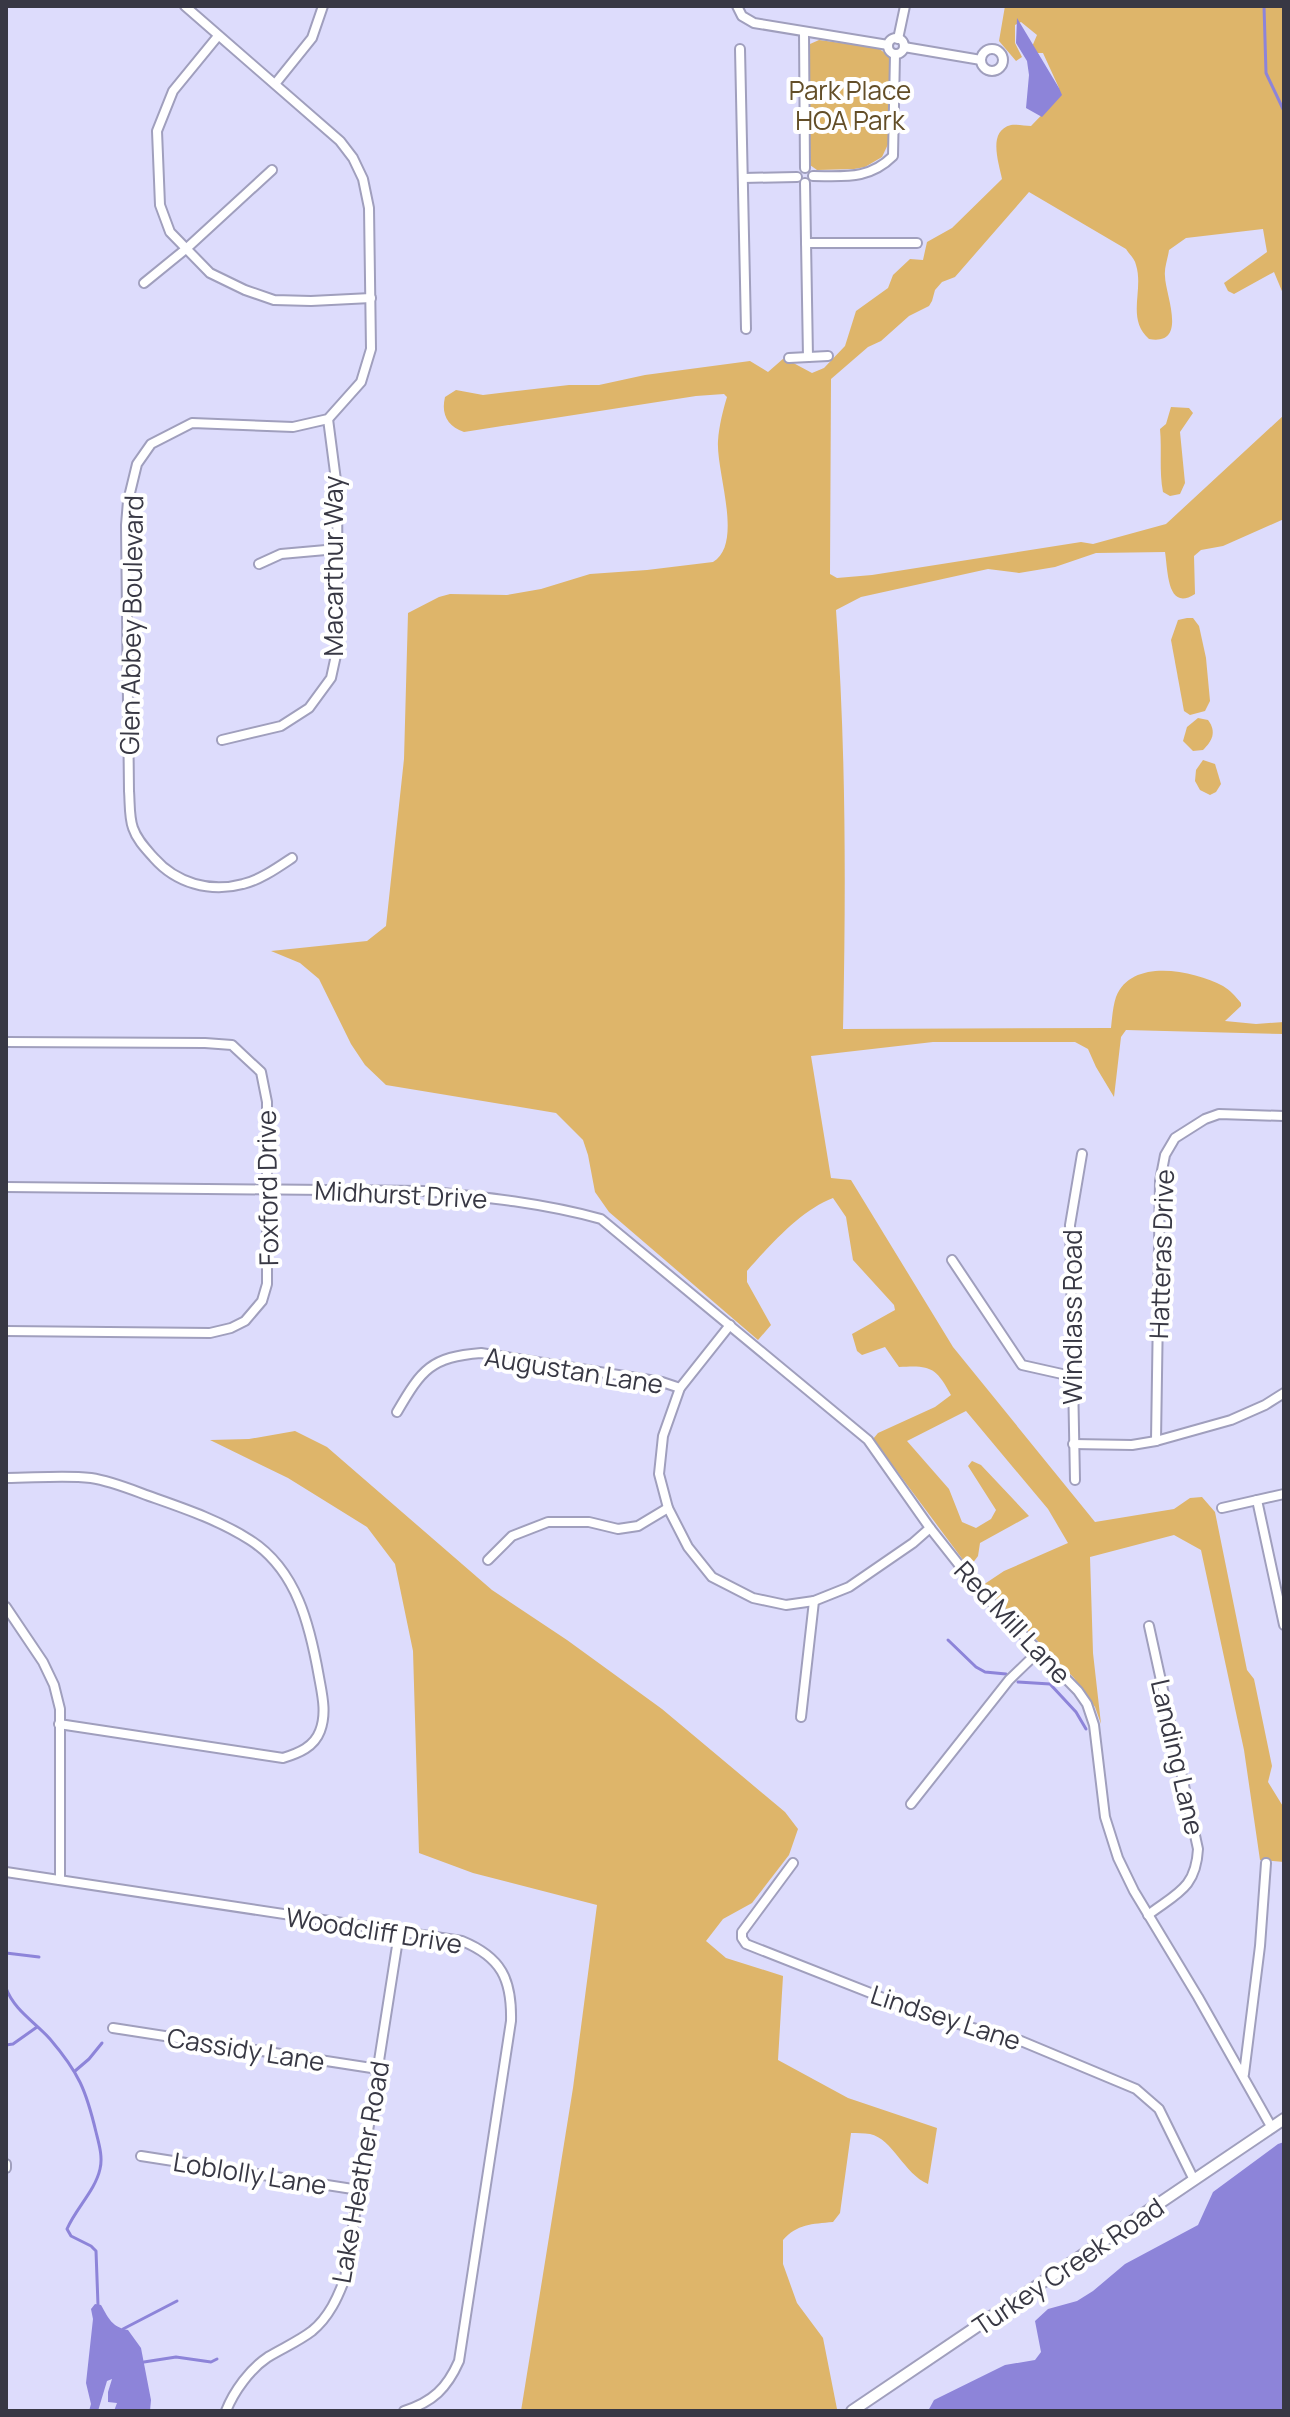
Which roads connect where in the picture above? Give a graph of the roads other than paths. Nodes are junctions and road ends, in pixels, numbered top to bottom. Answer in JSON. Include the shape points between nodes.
{"nodes":[{"id":1,"x":185,"y":6,"type":"edge"},
{"id":2,"x":323,"y":6,"type":"edge"},
{"id":3,"x":737,"y":6,"type":"edge"},
{"id":4,"x":905,"y":6,"type":"edge"},
{"id":5,"x":804,"y":32,"type":"junction"},
{"id":6,"x":218,"y":36,"type":"junction"},
{"id":7,"x":898,"y":39,"type":"junction"},
{"id":8,"x":888,"y":45,"type":"junction"},
{"id":9,"x":904,"y":47,"type":"junction"},
{"id":10,"x":740,"y":49,"type":"dead end"},
{"id":11,"x":895,"y":54,"type":"junction"},
{"id":12,"x":981,"y":60,"type":"dead end"},
{"id":13,"x":275,"y":84,"type":"junction"},
{"id":14,"x":805,"y":168,"type":"junction"},
{"id":15,"x":272,"y":170,"type":"dead end"},
{"id":16,"x":813,"y":176,"type":"junction"},
{"id":17,"x":797,"y":177,"type":"junction"},
{"id":18,"x":743,"y":178,"type":"junction"},
{"id":19,"x":805,"y":183,"type":"junction"},
{"id":20,"x":806,"y":243,"type":"junction"},
{"id":21,"x":917,"y":243,"type":"dead end"},
{"id":22,"x":187,"y":248,"type":"junction"},
{"id":23,"x":144,"y":283,"type":"dead end"},
{"id":24,"x":371,"y":298,"type":"junction"},
{"id":25,"x":746,"y":329,"type":"dead end"},
{"id":26,"x":828,"y":356,"type":"dead end"},
{"id":27,"x":808,"y":357,"type":"junction"},
{"id":28,"x":789,"y":358,"type":"dead end"},
{"id":29,"x":328,"y":419,"type":"junction"},
{"id":30,"x":337,"y":549,"type":"junction"},
{"id":31,"x":259,"y":564,"type":"dead end"},
{"id":32,"x":222,"y":740,"type":"dead end"},
{"id":33,"x":292,"y":858,"type":"dead end"},
{"id":34,"x":6,"y":1042,"type":"edge"},
{"id":35,"x":1284,"y":1116,"type":"edge"},
{"id":36,"x":1082,"y":1154,"type":"dead end"},
{"id":37,"x":6,"y":1187,"type":"edge"},
{"id":38,"x":267,"y":1188,"type":"junction"},
{"id":39,"x":601,"y":1219,"type":"joint"},
{"id":40,"x":952,"y":1260,"type":"dead end"},
{"id":41,"x":730,"y":1325,"type":"junction"},
{"id":42,"x":6,"y":1331,"type":"edge"},
{"id":43,"x":1071,"y":1376,"type":"junction"},
{"id":44,"x":680,"y":1388,"type":"junction"},
{"id":45,"x":1284,"y":1393,"type":"edge"},
{"id":46,"x":397,"y":1412,"type":"dead end"},
{"id":47,"x":1156,"y":1441,"type":"junction"},
{"id":48,"x":1073,"y":1444,"type":"junction"},
{"id":49,"x":6,"y":1478,"type":"edge"},
{"id":50,"x":1075,"y":1480,"type":"dead end"},
{"id":51,"x":1284,"y":1494,"type":"edge"},
{"id":52,"x":1257,"y":1500,"type":"junction"},
{"id":53,"x":668,"y":1508,"type":"junction"},
{"id":54,"x":1222,"y":1508,"type":"dead end"},
{"id":55,"x":930,"y":1528,"type":"junction"},
{"id":56,"x":488,"y":1560,"type":"dead end"},
{"id":57,"x":814,"y":1601,"type":"junction"},
{"id":58,"x":6,"y":1607,"type":"edge"},
{"id":59,"x":1284,"y":1625,"type":"edge"},
{"id":60,"x":1149,"y":1626,"type":"dead end"},
{"id":61,"x":1039,"y":1651,"type":"junction"},
{"id":62,"x":801,"y":1717,"type":"dead end"},
{"id":63,"x":59,"y":1724,"type":"junction"},
{"id":64,"x":911,"y":1804,"type":"dead end"},
{"id":65,"x":793,"y":1863,"type":"dead end"},
{"id":66,"x":1266,"y":1863,"type":"dead end"},
{"id":67,"x":6,"y":1872,"type":"edge"},
{"id":68,"x":60,"y":1880,"type":"junction"},
{"id":69,"x":1148,"y":1915,"type":"junction"},
{"id":70,"x":399,"y":1933,"type":"junction"},
{"id":71,"x":113,"y":2028,"type":"dead end"},
{"id":72,"x":378,"y":2069,"type":"junction"},
{"id":73,"x":1243,"y":2075,"type":"junction"},
{"id":74,"x":1284,"y":2119,"type":"edge"},
{"id":75,"x":1272,"y":2128,"type":"junction"},
{"id":76,"x":141,"y":2156,"type":"dead end"},
{"id":77,"x":1194,"y":2180,"type":"junction"},
{"id":78,"x":359,"y":2190,"type":"junction"},
{"id":79,"x":226,"y":2411,"type":"edge"},
{"id":80,"x":404,"y":2411,"type":"edge"},
{"id":81,"x":852,"y":2411,"type":"edge"}],
"edges":[{"from":1,"to":6,"type":"street"},
{"from":2,"to":13,"type":"street","via":[[312,38]]},
{"from":3,"to":5,"type":"street","via":[[748,20]]},
{"from":4,"to":7,"type":"street"},
{"from":5,"to":8,"type":"street"},
{"from":5,"to":14,"type":"street"},
{"from":6,"to":13,"type":"street"},
{"from":6,"to":22,"type":"street","via":[[173,91],[157,131],[160,205],[170,232]]},
{"from":7,"to":8,"type":"street"},
{"from":7,"to":9,"type":"street"},
{"from":8,"to":11,"type":"street"},
{"from":9,"to":11,"type":"street"},
{"from":9,"to":12,"type":"street"},
{"from":10,"to":18,"type":"street"},
{"from":11,"to":16,"type":"street","via":[[893,156],[871,173]]},
{"from":13,"to":24,"type":"street","via":[[340,141],[363,179],[369,208]]},
{"from":14,"to":16,"type":"street"},
{"from":14,"to":17,"type":"street"},
{"from":15,"to":22,"type":"street"},
{"from":16,"to":19,"type":"street"},
{"from":17,"to":18,"type":"street"},
{"from":17,"to":19,"type":"street"},
{"from":18,"to":25,"type":"street"},
{"from":19,"to":20,"type":"street"},
{"from":20,"to":21,"type":"street"},
{"from":20,"to":27,"type":"street"},
{"from":22,"to":23,"type":"street"},
{"from":22,"to":24,"type":"street","via":[[210,273],[274,300]]},
{"from":24,"to":29,"type":"street","via":[[366,371]]},
{"from":26,"to":27,"type":"street"},
{"from":27,"to":28,"type":"street"},
{"from":29,"to":30,"type":"street","name":"Macarthur Way","via":[[337,488]]},
{"from":29,"to":33,"type":"street","name":"Glen Abbey Boulevard","via":[[293,427],[192,423],[151,444],[137,464],[127,513],[129,791],[138,839],[163,868],[185,882],[213,888],[244,884]]},
{"from":30,"to":31,"type":"street","via":[[281,554]]},
{"from":30,"to":32,"type":"street","name":"Macarthur Way","via":[[338,646],[331,678],[309,708],[281,726]]},
{"from":34,"to":38,"type":"street","name":"Foxford Drive","via":[[232,1045],[261,1072],[267,1102]]},
{"from":35,"to":47,"type":"street","name":"Hatteras Drive","via":[[1219,1114],[1175,1138],[1165,1155],[1160,1181]]},
{"from":36,"to":43,"type":"street","name":"Windlass Road","via":[[1070,1225]]},
{"from":37,"to":38,"type":"street","name":"Midhurst Drive"},
{"from":38,"to":39,"type":"street","name":"Midhurst Drive","via":[[425,1191]]},
{"from":38,"to":42,"type":"street","name":"Foxford Drive","via":[[267,1284],[262,1301],[245,1321],[210,1333]]},
{"from":39,"to":41,"type":"street","name":"Red Mill Lane"},
{"from":40,"to":43,"type":"street","via":[[1022,1365]]},
{"from":41,"to":44,"type":"street"},
{"from":41,"to":55,"type":"street","name":"Red Mill Lane","via":[[868,1440]]},
{"from":43,"to":48,"type":"street","name":"Windlass Road"},
{"from":44,"to":46,"type":"street","name":"Augustan Lane","via":[[481,1353],[454,1355],[432,1364]]},
{"from":44,"to":53,"type":"street","via":[[663,1436],[659,1474]]},
{"from":45,"to":47,"type":"street","via":[[1231,1420]]},
{"from":47,"to":48,"type":"street"},
{"from":48,"to":50,"type":"street","name":"Windlass Road"},
{"from":49,"to":63,"type":"street","via":[[113,1483],[228,1527],[253,1542],[273,1561],[304,1610],[323,1697],[320,1733],[310,1745],[283,1758]]},
{"from":51,"to":52,"type":"street"},
{"from":52,"to":54,"type":"street"},
{"from":52,"to":59,"type":"street"},
{"from":53,"to":56,"type":"street","via":[[638,1526],[618,1529],[589,1522],[548,1522],[512,1536]]},
{"from":53,"to":57,"type":"street","via":[[688,1547],[712,1577],[753,1598],[786,1605]]},
{"from":55,"to":57,"type":"street","via":[[849,1587]]},
{"from":55,"to":61,"type":"street","name":"Red Mill Lane","via":[[979,1590]]},
{"from":57,"to":62,"type":"street"},
{"from":58,"to":63,"type":"street","via":[[54,1685]]},
{"from":60,"to":69,"type":"street","name":"Landing Lane","via":[[1198,1849],[1190,1884]]},
{"from":61,"to":64,"type":"street","via":[[1009,1680]]},
{"from":61,"to":69,"type":"street","name":"Red Mill Lane","via":[[1087,1704],[1105,1817],[1118,1858]]},
{"from":63,"to":68,"type":"street"},
{"from":65,"to":77,"type":"street","name":"Lindsey Lane","via":[[742,1932],[746,1944],[929,2016],[1006,2036],[1127,2084],[1159,2109]]},
{"from":66,"to":73,"type":"street"},
{"from":67,"to":68,"type":"street","name":"Woodcliff Drive"},
{"from":68,"to":70,"type":"street","name":"Woodcliff Drive"},
{"from":69,"to":73,"type":"street","name":"Red Mill Lane"},
{"from":70,"to":72,"type":"street","name":"Lake Heather Road"},
{"from":70,"to":80,"type":"street","name":"Woodcliff Drive","via":[[462,1941],[481,1949],[498,1964],[512,1997],[459,2361],[438,2395]]},
{"from":71,"to":72,"type":"street","name":"Cassidy Lane"},
{"from":72,"to":78,"type":"street","name":"Lake Heather Road"},
{"from":73,"to":75,"type":"street","name":"Red Mill Lane"},
{"from":74,"to":75,"type":"street","name":"Turkey Creek Road"},
{"from":75,"to":77,"type":"street","name":"Turkey Creek Road"},
{"from":76,"to":78,"type":"street","name":"Loblolly Lane"},
{"from":77,"to":81,"type":"street","name":"Turkey Creek Road"},
{"from":78,"to":79,"type":"street","name":"Lake Heather Road","via":[[345,2278],[326,2317],[265,2359]]}]}
